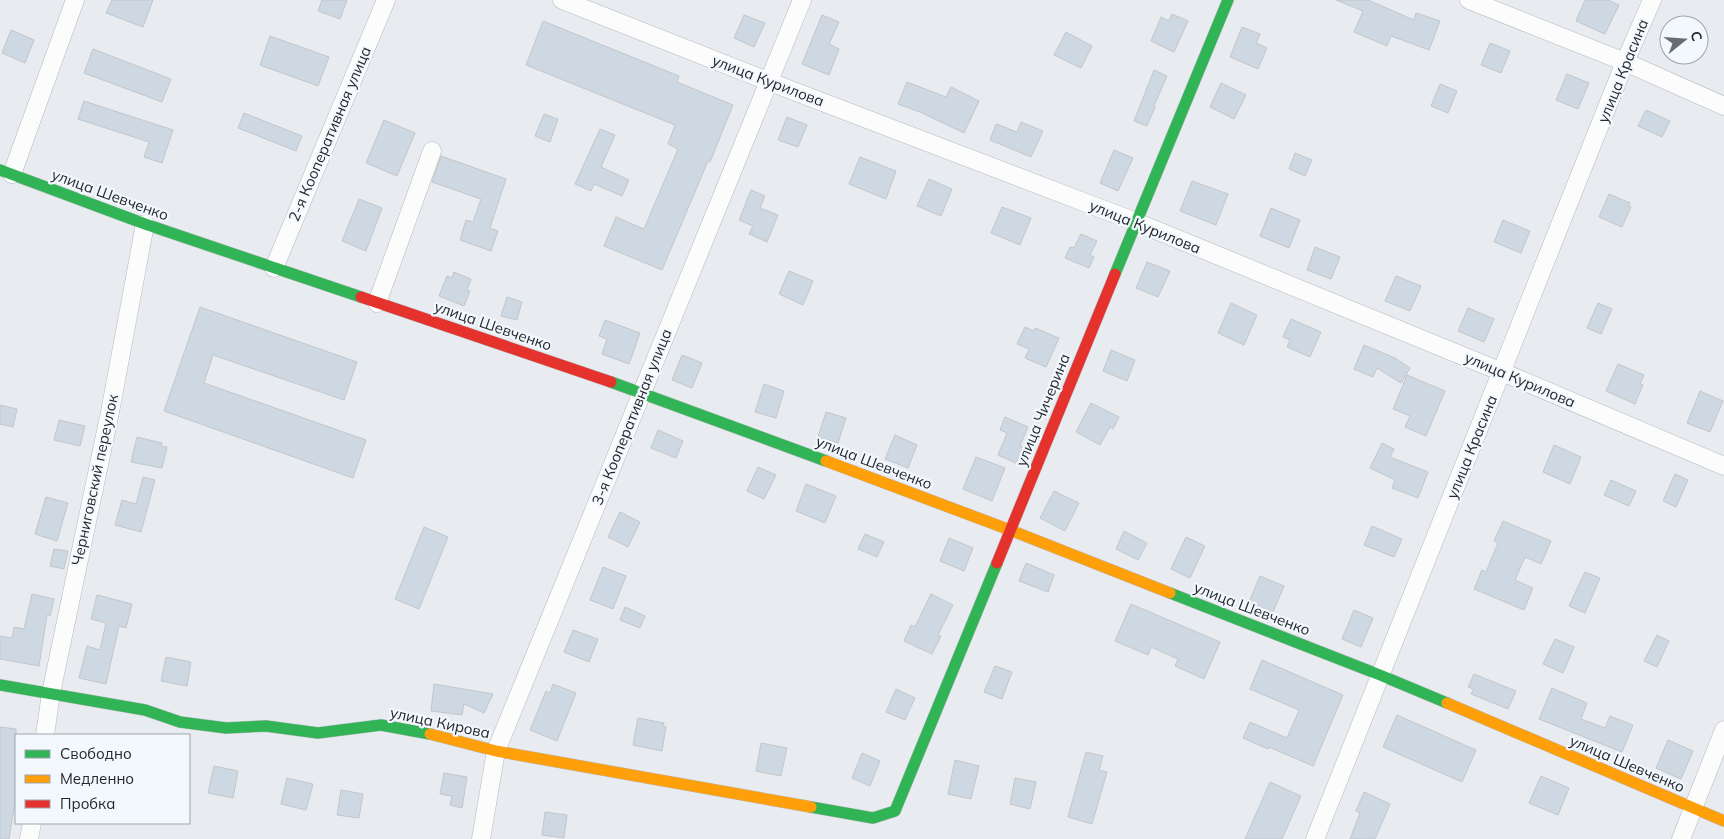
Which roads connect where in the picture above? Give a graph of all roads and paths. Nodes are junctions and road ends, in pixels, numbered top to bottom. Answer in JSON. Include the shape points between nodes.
{"nodes":[{"id":1,"x":74,"y":0,"type":"edge"},
{"id":2,"x":386,"y":0,"type":"edge"},
{"id":3,"x":562,"y":0,"type":"edge"},
{"id":4,"x":802,"y":0,"type":"edge"},
{"id":5,"x":1228,"y":0,"type":"edge"},
{"id":6,"x":1468,"y":0,"type":"edge"},
{"id":7,"x":1652,"y":0,"type":"edge"},
{"id":8,"x":1625,"y":62,"type":"junction"},
{"id":9,"x":770,"y":82,"type":"junction"},
{"id":10,"x":1724,"y":106,"type":"edge"},
{"id":11,"x":432,"y":151,"type":"dead end"},
{"id":12,"x":6,"y":172,"type":"edge"},
{"id":13,"x":1136,"y":222,"type":"junction"},
{"id":14,"x":145,"y":224,"type":"junction"},
{"id":15,"x":274,"y":268,"type":"junction"},
{"id":16,"x":377,"y":303,"type":"junction"},
{"id":17,"x":1502,"y":372,"type":"junction"},
{"id":18,"x":641,"y":392,"type":"junction"},
{"id":19,"x":1724,"y":466,"type":"edge"},
{"id":20,"x":1010,"y":530,"type":"junction"},
{"id":21,"x":1380,"y":675,"type":"junction"},
{"id":22,"x":0,"y":685,"type":"edge"},
{"id":23,"x":51,"y":693,"type":"junction"},
{"id":24,"x":1724,"y":730,"type":"edge"},
{"id":25,"x":45,"y":734,"type":"edge"},
{"id":26,"x":496,"y":751,"type":"junction"},
{"id":27,"x":1693,"y":809,"type":"junction"},
{"id":28,"x":873,"y":818,"type":"joint"},
{"id":29,"x":1724,"y":821,"type":"edge"},
{"id":30,"x":32,"y":824,"type":"edge"},
{"id":31,"x":30,"y":839,"type":"edge"},
{"id":32,"x":480,"y":839,"type":"edge"},
{"id":33,"x":1316,"y":839,"type":"edge"},
{"id":34,"x":1681,"y":839,"type":"edge"}],
"edges":[{"from":1,"to":12,"type":"street"},
{"from":2,"to":15,"type":"street","name":"2-я Кооперативная улица"},
{"from":3,"to":9,"type":"street","name":"улица Курилова"},
{"from":4,"to":9,"type":"street","name":"3-я Кооперативная улица"},
{"from":5,"to":13,"type":"street","name":"улица Чичерина"},
{"from":6,"to":8,"type":"street"},
{"from":7,"to":8,"type":"street","name":"улица Красина"},
{"from":8,"to":10,"type":"street"},
{"from":8,"to":17,"type":"street","name":"улица Красина"},
{"from":9,"to":13,"type":"street","name":"улица Курилова"},
{"from":9,"to":18,"type":"street","name":"3-я Кооперативная улица"},
{"from":11,"to":16,"type":"street"},
{"from":12,"to":14,"type":"street","name":"улица Шевченко"},
{"from":13,"to":17,"type":"street","name":"улица Курилова"},
{"from":13,"to":20,"type":"street","name":"улица Чичерина"},
{"from":14,"to":15,"type":"street","name":"улица Шевченко"},
{"from":14,"to":23,"type":"street","name":"Черниговский переулок","via":[[110,412]]},
{"from":15,"to":16,"type":"street","name":"улица Шевченко"},
{"from":16,"to":18,"type":"street","name":"улица Шевченко"},
{"from":17,"to":19,"type":"street","name":"улица Курилова"},
{"from":17,"to":21,"type":"street","name":"улица Красина"},
{"from":18,"to":20,"type":"street","name":"улица Шевченко"},
{"from":18,"to":26,"type":"street","name":"3-я Кооперативная улица"},
{"from":20,"to":21,"type":"street","name":"улица Шевченко"},
{"from":20,"to":28,"type":"street","name":"улица Чичерина","via":[[895,811]]},
{"from":21,"to":27,"type":"street","name":"улица Шевченко"},
{"from":21,"to":33,"type":"street","name":"улица Красина"},
{"from":22,"to":23,"type":"street","name":"улица Кирова"},
{"from":23,"to":25,"type":"street","name":"Черниговский переулок"},
{"from":23,"to":26,"type":"street","name":"улица Кирова","via":[[145,710],[180,722],[226,728],[266,726],[318,733],[381,725],[428,732]]},
{"from":24,"to":27,"type":"street"},
{"from":26,"to":28,"type":"street","name":"улица Кирова"},
{"from":26,"to":32,"type":"street","name":"3-я Кооперативная улица"},
{"from":27,"to":29,"type":"street","name":"улица Шевченко"},
{"from":27,"to":34,"type":"street"},
{"from":30,"to":31,"type":"street"}]}
